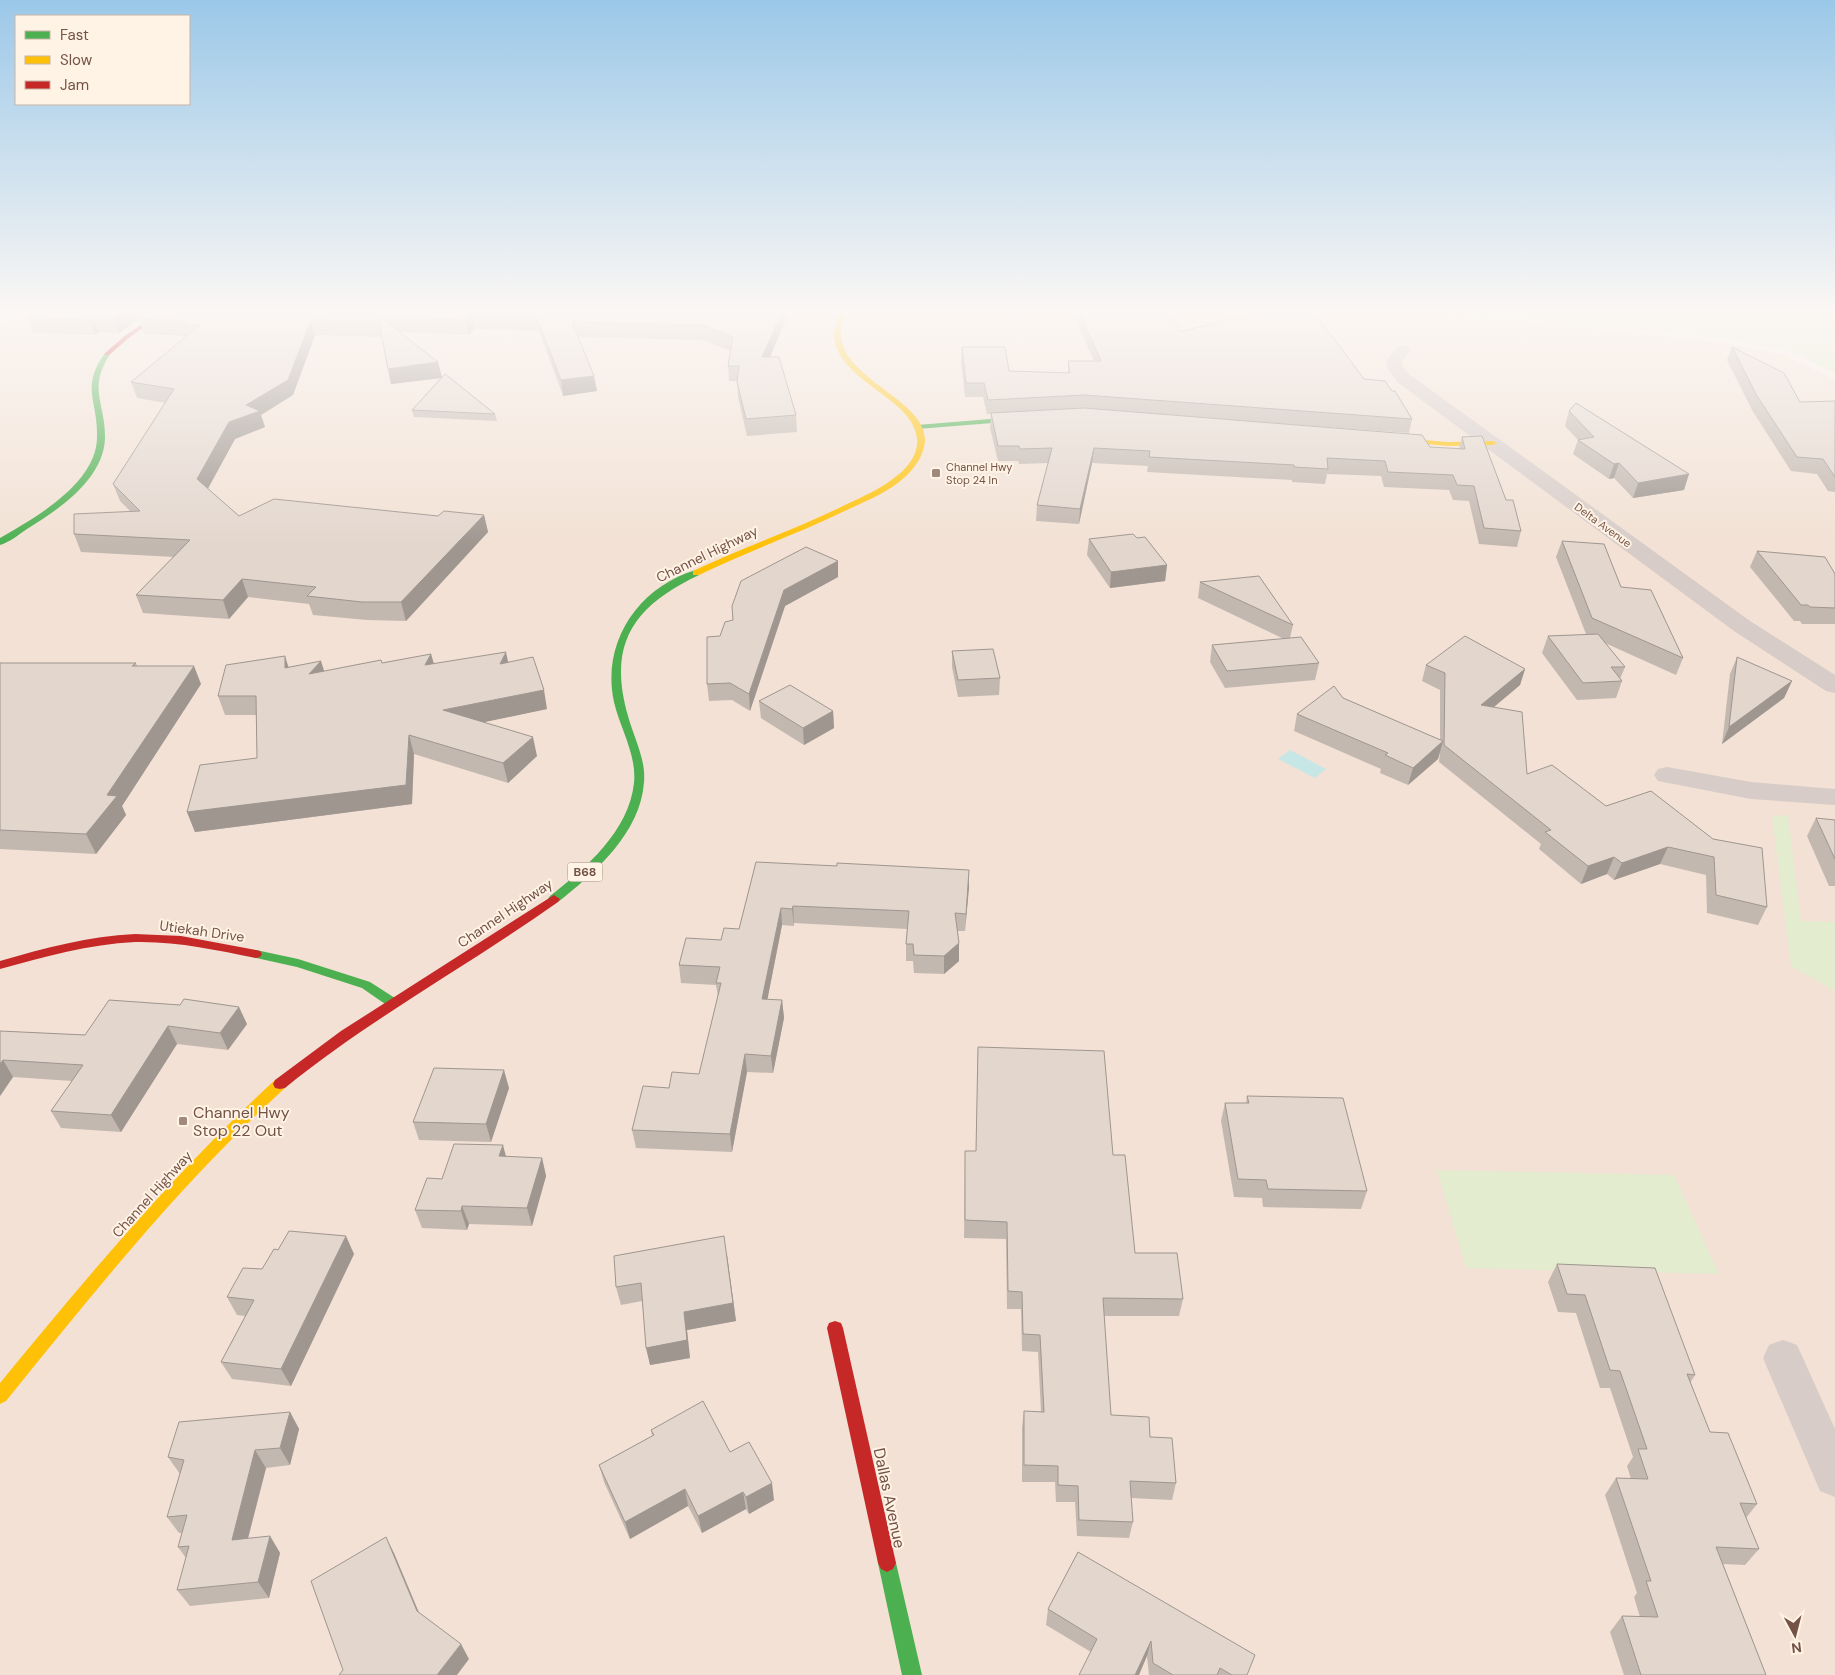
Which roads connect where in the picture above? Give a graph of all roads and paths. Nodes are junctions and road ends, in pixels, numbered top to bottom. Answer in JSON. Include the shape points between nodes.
{"nodes":[{"id":1,"x":93,"y":390,"type":"edge"},
{"id":2,"x":880,"y":390,"type":"edge"},
{"id":3,"x":1420,"y":390,"type":"edge"},
{"id":4,"x":1038,"y":417,"type":"edge"},
{"id":5,"x":917,"y":427,"type":"junction"},
{"id":6,"x":1379,"y":438,"type":"edge"},
{"id":7,"x":1493,"y":443,"type":"junction"},
{"id":8,"x":0,"y":542,"type":"edge"},
{"id":9,"x":1835,"y":686,"type":"edge"},
{"id":10,"x":1667,"y":776,"type":"dead end"},
{"id":11,"x":1835,"y":797,"type":"edge"},
{"id":12,"x":0,"y":965,"type":"edge"},
{"id":13,"x":393,"y":1003,"type":"junction"},
{"id":14,"x":835,"y":1328,"type":"dead end"},
{"id":15,"x":1783,"y":1358,"type":"dead end"},
{"id":16,"x":0,"y":1396,"type":"edge"},
{"id":17,"x":1835,"y":1476,"type":"edge"},
{"id":18,"x":912,"y":1675,"type":"edge"}],
"edges":[{"from":1,"to":8,"type":"main road","via":[[102,437],[95,463],[57,503]]},
{"from":2,"to":5,"type":"main road","via":[[903,409]]},
{"from":3,"to":7,"type":"street","name":"Delta Avenue"},
{"from":4,"to":5,"type":"main road"},
{"from":5,"to":13,"type":"main road","name":"Channel Highway","number":"B68","via":[[921,438],[918,456],[905,474],[891,484],[851,506],[668,587],[638,612],[622,637],[615,667],[618,701],[639,772],[626,821],[601,855],[565,891]]},
{"from":6,"to":7,"type":"main road","via":[[1448,444]]},
{"from":7,"to":9,"type":"street","name":"Delta Avenue","via":[[1742,626]]},
{"from":10,"to":11,"type":"street","via":[[1734,789]]},
{"from":12,"to":13,"type":"main road","name":"Utiekah Drive","via":[[96,942],[169,939],[298,963],[366,985]]},
{"from":13,"to":16,"type":"main road","name":"Channel Highway","number":"B68","via":[[306,1063],[220,1142],[150,1217]]},
{"from":14,"to":18,"type":"main road","name":"Dallas Avenue"},
{"from":15,"to":17,"type":"street"}]}
